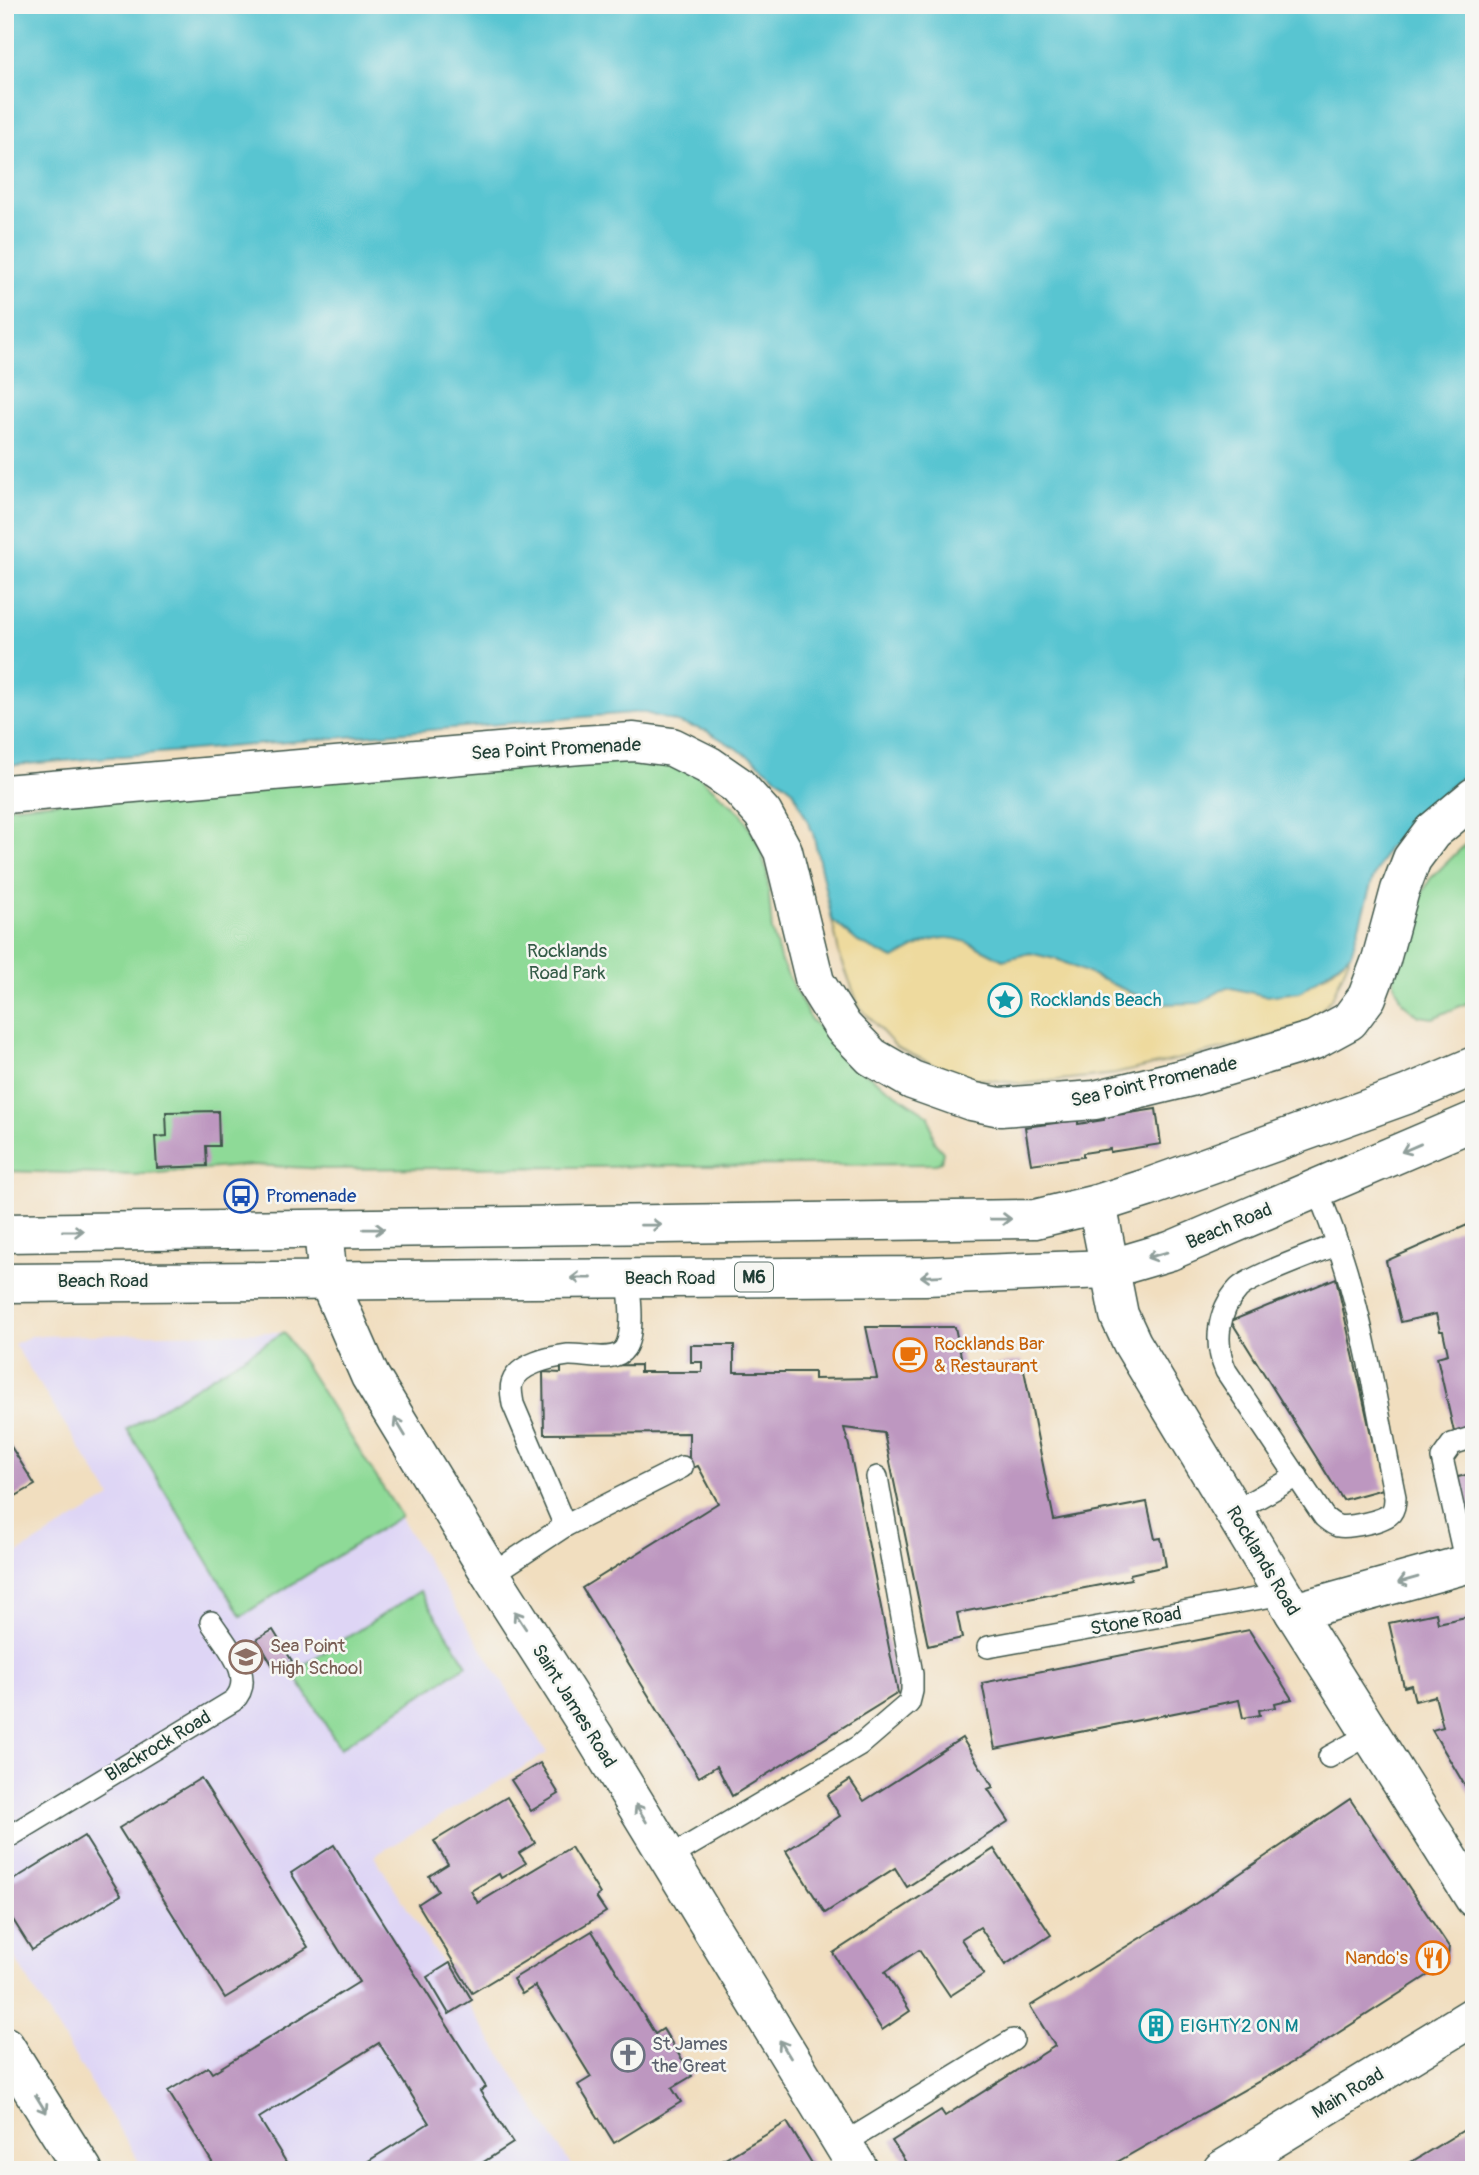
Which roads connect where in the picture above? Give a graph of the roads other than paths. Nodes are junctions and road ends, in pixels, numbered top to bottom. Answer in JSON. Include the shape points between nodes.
{"nodes":[{"id":1,"x":5,"y":794,"type":"edge"},
{"id":2,"x":1474,"y":797,"type":"edge"},
{"id":3,"x":1474,"y":1066,"type":"edge"},
{"id":4,"x":1474,"y":1121,"type":"edge"},
{"id":5,"x":1317,"y":1188,"type":"junction"},
{"id":6,"x":1097,"y":1205,"type":"junction"},
{"id":7,"x":323,"y":1230,"type":"junction"},
{"id":8,"x":21,"y":1232,"type":"edge"},
{"id":9,"x":1338,"y":1244,"type":"junction"},
{"id":10,"x":1109,"y":1269,"type":"junction"},
{"id":11,"x":628,"y":1278,"type":"junction"},
{"id":12,"x":328,"y":1280,"type":"junction"},
{"id":13,"x":23,"y":1282,"type":"edge"},
{"id":14,"x":1474,"y":1437,"type":"edge"},
{"id":15,"x":682,"y":1467,"type":"dead end"},
{"id":16,"x":1297,"y":1476,"type":"junction"},
{"id":17,"x":877,"y":1478,"type":"dead end"},
{"id":18,"x":1233,"y":1512,"type":"junction"},
{"id":19,"x":565,"y":1526,"type":"junction"},
{"id":20,"x":1470,"y":1563,"type":"edge"},
{"id":21,"x":491,"y":1575,"type":"junction"},
{"id":22,"x":1288,"y":1603,"type":"junction"},
{"id":23,"x":211,"y":1622,"type":"dead end"},
{"id":24,"x":988,"y":1647,"type":"dead end"},
{"id":25,"x":1370,"y":1734,"type":"junction"},
{"id":26,"x":1329,"y":1757,"type":"dead end"},
{"id":27,"x":5,"y":1839,"type":"edge"},
{"id":28,"x":668,"y":1858,"type":"junction"},
{"id":29,"x":1474,"y":1898,"type":"edge"},
{"id":30,"x":1474,"y":2016,"type":"edge"},
{"id":31,"x":1013,"y":2040,"type":"dead end"},
{"id":32,"x":5,"y":2046,"type":"edge"},
{"id":33,"x":851,"y":2157,"type":"edge"},
{"id":34,"x":83,"y":2170,"type":"edge"},
{"id":35,"x":1222,"y":2170,"type":"edge"}],
"edges":[{"from":1,"to":2,"type":"street","name":"Sea Point Promenade","via":[[580,745],[634,742],[672,747],[737,785],[763,814],[783,851],[815,982],[843,1027],[872,1057],[912,1080],[1000,1107],[1095,1100],[1190,1077],[1314,1040],[1349,1021],[1367,997],[1412,859],[1432,832]]},
{"from":3,"to":6,"type":"street","via":[[1406,1095]]},
{"from":4,"to":5,"type":"street","name":"Beach Road","number":"M6","one_way":true},
{"from":5,"to":9,"type":"lane"},
{"from":5,"to":10,"type":"street","name":"Beach Road","number":"M6","one_way":true,"via":[[1170,1251]]},
{"from":7,"to":6,"type":"street","one_way":true,"via":[[1035,1219]]},
{"from":6,"to":10,"type":"street","name":"Rocklands Road"},
{"from":8,"to":7,"type":"street","one_way":true},
{"from":7,"to":12,"type":"street","name":"Saint James Road"},
{"from":8,"to":13,"type":"street"},
{"from":9,"to":16,"type":"lane","via":[[1238,1288],[1218,1338],[1226,1371]]},
{"from":9,"to":16,"type":"lane","via":[[1395,1506],[1383,1518],[1341,1527],[1324,1517]]},
{"from":10,"to":11,"type":"street","name":"Beach Road","number":"M6","one_way":true,"via":[[925,1276]]},
{"from":10,"to":18,"type":"street","name":"Rocklands Road","via":[[1119,1315],[1132,1343]]},
{"from":11,"to":12,"type":"street","name":"Beach Road","number":"M6","one_way":true},
{"from":11,"to":19,"type":"lane","via":[[630,1322],[621,1352],[612,1357],[566,1355],[528,1366],[511,1385],[513,1404]]},
{"from":12,"to":13,"type":"street","name":"Beach Road","number":"M6"},
{"from":21,"to":12,"type":"street","name":"Saint James Road","one_way":true,"via":[[370,1376]]},
{"from":14,"to":20,"type":"lane","via":[[1452,1444],[1442,1458]]},
{"from":15,"to":19,"type":"lane"},
{"from":16,"to":18,"type":"lane"},
{"from":17,"to":28,"type":"lane","via":[[912,1674],[908,1703],[859,1746]]},
{"from":18,"to":22,"type":"street","name":"Rocklands Road"},
{"from":19,"to":21,"type":"lane"},
{"from":20,"to":22,"type":"street","name":"Stone Road","one_way":true},
{"from":28,"to":21,"type":"street","name":"Saint James Road","one_way":true},
{"from":22,"to":24,"type":"lane","name":"Stone Road"},
{"from":22,"to":25,"type":"street","name":"Rocklands Road"},
{"from":23,"to":27,"type":"lane","name":"Blackrock Road","via":[[240,1669],[239,1695]]},
{"from":25,"to":26,"type":"lane"},
{"from":25,"to":29,"type":"street","name":"Rocklands Road"},
{"from":33,"to":28,"type":"street","name":"Saint James Road","one_way":true},
{"from":30,"to":35,"type":"street","name":"Main Road"},
{"from":31,"to":33,"type":"lane"},
{"from":32,"to":34,"type":"street","one_way":true}]}
